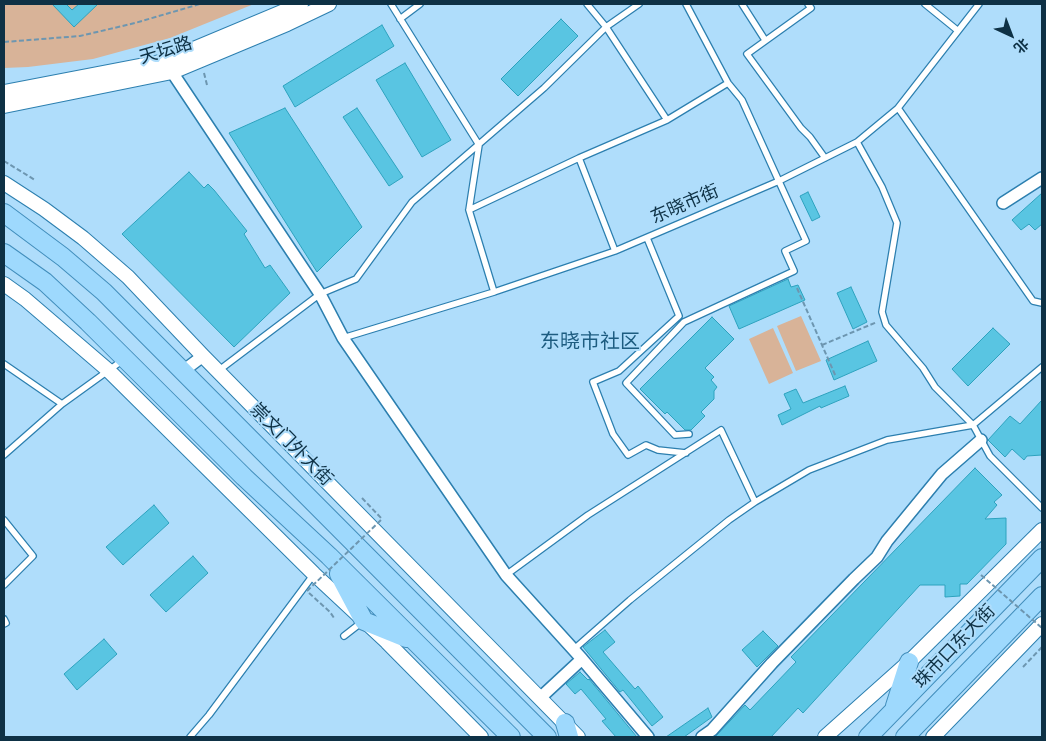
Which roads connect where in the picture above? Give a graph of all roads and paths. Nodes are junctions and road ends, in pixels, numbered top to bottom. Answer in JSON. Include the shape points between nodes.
{"nodes":[{"id":1,"x":200,"y":4,"type":"edge"},
{"id":2,"x":301,"y":4,"type":"edge"},
{"id":3,"x":329,"y":4,"type":"edge"},
{"id":4,"x":391,"y":4,"type":"edge"},
{"id":5,"x":420,"y":4,"type":"edge"},
{"id":6,"x":587,"y":4,"type":"edge"},
{"id":7,"x":640,"y":4,"type":"edge"},
{"id":8,"x":686,"y":4,"type":"edge"},
{"id":9,"x":742,"y":4,"type":"edge"},
{"id":10,"x":808,"y":4,"type":"edge"},
{"id":11,"x":925,"y":4,"type":"edge"},
{"id":12,"x":979,"y":4,"type":"edge"},
{"id":13,"x":400,"y":19,"type":"junction"},
{"id":14,"x":606,"y":27,"type":"junction"},
{"id":15,"x":957,"y":30,"type":"junction"},
{"id":16,"x":765,"y":40,"type":"junction"},
{"id":17,"x":4,"y":42,"type":"edge"},
{"id":18,"x":172,"y":72,"type":"junction"},
{"id":19,"x":728,"y":83,"type":"junction"},
{"id":20,"x":4,"y":92,"type":"edge"},
{"id":21,"x":4,"y":106,"type":"edge"},
{"id":22,"x":898,"y":108,"type":"junction"},
{"id":23,"x":667,"y":120,"type":"junction"},
{"id":24,"x":857,"y":142,"type":"junction"},
{"id":25,"x":479,"y":145,"type":"junction"},
{"id":26,"x":579,"y":158,"type":"junction"},
{"id":27,"x":825,"y":158,"type":"junction"},
{"id":28,"x":4,"y":161,"type":"edge"},
{"id":29,"x":1042,"y":178,"type":"edge"},
{"id":30,"x":35,"y":180,"type":"dead end"},
{"id":31,"x":779,"y":181,"type":"junction"},
{"id":32,"x":4,"y":184,"type":"edge"},
{"id":33,"x":1003,"y":203,"type":"dead end"},
{"id":34,"x":469,"y":210,"type":"junction"},
{"id":35,"x":4,"y":213,"type":"edge"},
{"id":36,"x":647,"y":238,"type":"junction"},
{"id":37,"x":615,"y":251,"type":"junction"},
{"id":38,"x":4,"y":253,"type":"edge"},
{"id":39,"x":4,"y":284,"type":"edge"},
{"id":40,"x":797,"y":288,"type":"dead end"},
{"id":41,"x":494,"y":292,"type":"junction"},
{"id":42,"x":320,"y":294,"type":"junction"},
{"id":43,"x":1042,"y":303,"type":"edge"},
{"id":44,"x":679,"y":316,"type":"junction"},
{"id":45,"x":884,"y":319,"type":"junction"},
{"id":46,"x":684,"y":322,"type":"junction"},
{"id":47,"x":343,"y":338,"type":"junction"},
{"id":48,"x":822,"y":345,"type":"junction"},
{"id":49,"x":203,"y":356,"type":"junction"},
{"id":50,"x":125,"y":358,"type":"junction"},
{"id":51,"x":4,"y":364,"type":"edge"},
{"id":52,"x":1042,"y":367,"type":"edge"},
{"id":53,"x":109,"y":371,"type":"junction"},
{"id":54,"x":183,"y":371,"type":"junction"},
{"id":55,"x":218,"y":371,"type":"junction"},
{"id":56,"x":836,"y":377,"type":"dead end"},
{"id":57,"x":62,"y":404,"type":"junction"},
{"id":58,"x":973,"y":425,"type":"junction"},
{"id":59,"x":689,"y":434,"type":"dead end"},
{"id":60,"x":981,"y":440,"type":"junction"},
{"id":61,"x":686,"y":452,"type":"junction"},
{"id":62,"x":4,"y":455,"type":"edge"},
{"id":63,"x":362,"y":498,"type":"dead end"},
{"id":64,"x":755,"y":502,"type":"junction"},
{"id":65,"x":1042,"y":508,"type":"edge"},
{"id":66,"x":4,"y":520,"type":"edge"},
{"id":67,"x":1042,"y":530,"type":"edge"},
{"id":68,"x":329,"y":556,"type":"junction"},
{"id":69,"x":1042,"y":558,"type":"edge"},
{"id":70,"x":314,"y":574,"type":"junction"},
{"id":71,"x":506,"y":575,"type":"junction"},
{"id":72,"x":980,"y":575,"type":"dead end"},
{"id":73,"x":4,"y":585,"type":"edge"},
{"id":74,"x":1042,"y":596,"type":"edge"},
{"id":75,"x":334,"y":618,"type":"dead end"},
{"id":76,"x":4,"y":619,"type":"edge"},
{"id":77,"x":364,"y":621,"type":"junction"},
{"id":78,"x":4,"y":624,"type":"edge"},
{"id":79,"x":1042,"y":626,"type":"edge"},
{"id":80,"x":344,"y":636,"type":"dead end"},
{"id":81,"x":414,"y":641,"type":"junction"},
{"id":82,"x":1042,"y":647,"type":"edge"},
{"id":83,"x":573,"y":650,"type":"junction"},
{"id":84,"x":582,"y":660,"type":"junction"},
{"id":85,"x":909,"y":662,"type":"junction"},
{"id":86,"x":1023,"y":667,"type":"dead end"},
{"id":87,"x":540,"y":698,"type":"junction"},
{"id":88,"x":894,"y":710,"type":"junction"},
{"id":89,"x":567,"y":730,"type":"edge"},
{"id":90,"x":190,"y":737,"type":"edge"},
{"id":91,"x":481,"y":737,"type":"edge"},
{"id":92,"x":511,"y":737,"type":"edge"},
{"id":93,"x":547,"y":737,"type":"edge"},
{"id":94,"x":578,"y":737,"type":"edge"},
{"id":95,"x":648,"y":737,"type":"edge"},
{"id":96,"x":702,"y":737,"type":"edge"},
{"id":97,"x":825,"y":737,"type":"edge"},
{"id":98,"x":868,"y":737,"type":"edge"},
{"id":99,"x":905,"y":737,"type":"edge"},
{"id":100,"x":933,"y":737,"type":"edge"}],
"edges":[{"from":1,"to":17,"type":"path","via":[[80,36]]},
{"from":2,"to":20,"type":"street","name":"天坛路","via":[[165,62]]},
{"from":3,"to":18,"type":"street","name":"天坛路"},
{"from":4,"to":13,"type":"lane"},
{"from":5,"to":13,"type":"lane"},
{"from":6,"to":14,"type":"lane"},
{"from":7,"to":14,"type":"lane"},
{"from":8,"to":19,"type":"lane"},
{"from":9,"to":16,"type":"lane"},
{"from":10,"to":16,"type":"lane","via":[[811,8]]},
{"from":11,"to":15,"type":"lane"},
{"from":12,"to":15,"type":"lane","name":"东晓市街"},
{"from":13,"to":25,"type":"lane"},
{"from":14,"to":23,"type":"lane"},
{"from":14,"to":25,"type":"lane"},
{"from":15,"to":22,"type":"lane","name":"东晓市街"},
{"from":16,"to":27,"type":"lane","via":[[747,54]]},
{"from":18,"to":21,"type":"street","name":"天坛路"},
{"from":18,"to":42,"type":"street"},
{"from":19,"to":23,"type":"lane"},
{"from":19,"to":31,"type":"lane","via":[[742,100]]},
{"from":22,"to":24,"type":"lane","name":"东晓市街"},
{"from":22,"to":43,"type":"lane","via":[[1033,301]]},
{"from":23,"to":26,"type":"lane"},
{"from":24,"to":27,"type":"lane","name":"东晓市街"},
{"from":24,"to":45,"type":"lane","via":[[897,223],[882,312]]},
{"from":25,"to":34,"type":"lane"},
{"from":25,"to":42,"type":"lane","via":[[412,202],[356,279]]},
{"from":26,"to":34,"type":"lane"},
{"from":26,"to":37,"type":"lane"},
{"from":27,"to":31,"type":"lane","name":"东晓市街"},
{"from":28,"to":30,"type":"path"},
{"from":29,"to":33,"type":"street"},
{"from":31,"to":36,"type":"lane","name":"东晓市街"},
{"from":31,"to":46,"type":"lane","via":[[806,241],[785,251],[794,271]]},
{"from":32,"to":49,"type":"street","name":"崇文门外大街","via":[[83,238],[128,277]]},
{"from":34,"to":41,"type":"lane"},
{"from":35,"to":54,"type":"main road","name":"崇文门外大街","via":[[104,292]]},
{"from":36,"to":37,"type":"lane","name":"东晓市街"},
{"from":36,"to":44,"type":"lane"},
{"from":37,"to":41,"type":"lane","name":"东晓市街"},
{"from":38,"to":50,"type":"main road","via":[[45,282]]},
{"from":39,"to":53,"type":"street"},
{"from":40,"to":48,"type":"path"},
{"from":41,"to":47,"type":"lane","name":"东晓市街"},
{"from":42,"to":47,"type":"street"},
{"from":42,"to":55,"type":"lane"},
{"from":44,"to":46,"type":"lane"},
{"from":44,"to":61,"type":"lane","via":[[619,371],[593,382],[613,434],[628,455],[646,445],[658,450]]},
{"from":45,"to":48,"type":"path"},
{"from":45,"to":58,"type":"lane","via":[[935,387]]},
{"from":46,"to":59,"type":"lane","via":[[626,384],[675,435]]},
{"from":47,"to":71,"type":"street"},
{"from":48,"to":56,"type":"path"},
{"from":49,"to":54,"type":"street"},
{"from":49,"to":55,"type":"street","name":"崇文门外大街"},
{"from":50,"to":53,"type":"lane"},
{"from":50,"to":68,"type":"main road","via":[[244,477]]},
{"from":51,"to":57,"type":"lane"},
{"from":52,"to":58,"type":"lane"},
{"from":53,"to":57,"type":"lane"},
{"from":53,"to":70,"type":"street"},
{"from":54,"to":93,"type":"main road","name":"崇文门外大街"},
{"from":55,"to":87,"type":"street","name":"崇文门外大街"},
{"from":57,"to":62,"type":"lane"},
{"from":58,"to":60,"type":"lane"},
{"from":58,"to":64,"type":"lane","via":[[886,440],[809,470]]},
{"from":60,"to":65,"type":"lane","via":[[990,456]]},
{"from":60,"to":96,"type":"street","via":[[942,474],[877,557]]},
{"from":61,"to":64,"type":"lane","via":[[721,430]]},
{"from":61,"to":71,"type":"lane"},
{"from":63,"to":75,"type":"path","bridge":true,"via":[[382,518],[307,591]]},
{"from":64,"to":83,"type":"lane","via":[[630,600]]},
{"from":66,"to":73,"type":"lane","via":[[33,556]]},
{"from":67,"to":85,"type":"street","name":"珠市口东大街"},
{"from":68,"to":77,"type":"main road"},
{"from":68,"to":81,"type":"main road"},
{"from":69,"to":88,"type":"main road","name":"珠市口东大街"},
{"from":70,"to":77,"type":"street"},
{"from":70,"to":90,"type":"lane"},
{"from":71,"to":83,"type":"street"},
{"from":72,"to":79,"type":"path","bridge":true},
{"from":74,"to":99,"type":"main road","name":"珠市口东大街"},
{"from":76,"to":78,"type":"lane"},
{"from":77,"to":80,"type":"lane"},
{"from":77,"to":81,"type":"main road"},
{"from":77,"to":91,"type":"street"},
{"from":79,"to":100,"type":"street"},
{"from":81,"to":92,"type":"main road"},
{"from":82,"to":86,"type":"path"},
{"from":83,"to":84,"type":"street"},
{"from":84,"to":87,"type":"street"},
{"from":84,"to":95,"type":"street"},
{"from":85,"to":88,"type":"main road"},
{"from":85,"to":97,"type":"street","name":"珠市口东大街"},
{"from":87,"to":89,"type":"street","name":"崇文门外大街"},
{"from":88,"to":98,"type":"main road","name":"珠市口东大街"},
{"from":89,"to":94,"type":"street","name":"崇文门外大街"}]}
